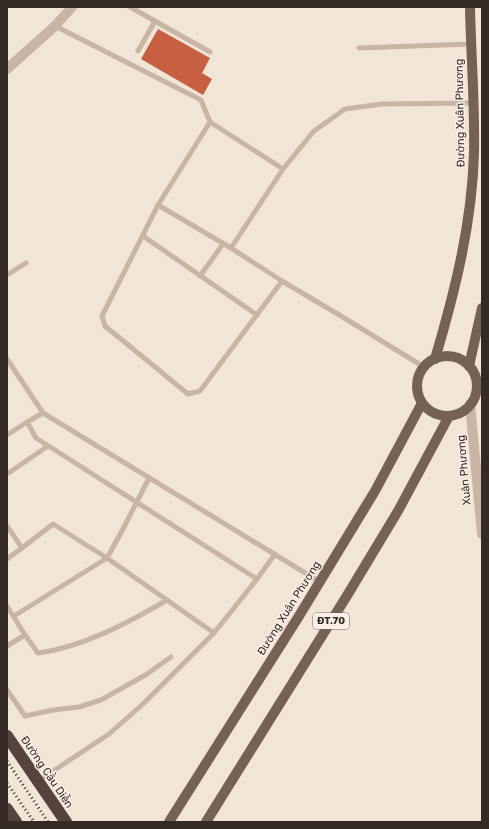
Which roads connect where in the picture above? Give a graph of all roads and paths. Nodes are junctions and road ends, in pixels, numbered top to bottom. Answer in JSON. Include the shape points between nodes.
{"nodes":[{"id":1,"x":72,"y":7,"type":"edge"},
{"id":2,"x":130,"y":7,"type":"edge"},
{"id":3,"x":470,"y":7,"type":"edge"},
{"id":4,"x":156,"y":21,"type":"junction"},
{"id":5,"x":55,"y":26,"type":"junction"},
{"id":6,"x":471,"y":44,"type":"junction"},
{"id":7,"x":359,"y":48,"type":"dead end"},
{"id":8,"x":138,"y":51,"type":"dead end"},
{"id":9,"x":210,"y":52,"type":"dead end"},
{"id":10,"x":7,"y":69,"type":"edge"},
{"id":11,"x":474,"y":103,"type":"junction"},
{"id":12,"x":210,"y":122,"type":"junction"},
{"id":13,"x":284,"y":169,"type":"junction"},
{"id":14,"x":158,"y":205,"type":"junction"},
{"id":15,"x":143,"y":236,"type":"junction"},
{"id":16,"x":223,"y":244,"type":"junction"},
{"id":17,"x":230,"y":248,"type":"junction"},
{"id":18,"x":26,"y":263,"type":"dead end"},
{"id":19,"x":7,"y":275,"type":"edge"},
{"id":20,"x":200,"y":276,"type":"junction"},
{"id":21,"x":282,"y":281,"type":"junction"},
{"id":22,"x":482,"y":308,"type":"edge"},
{"id":23,"x":257,"y":315,"type":"junction"},
{"id":24,"x":7,"y":359,"type":"edge"},
{"id":25,"x":435,"y":359,"type":"junction"},
{"id":26,"x":469,"y":366,"type":"junction"},
{"id":27,"x":424,"y":367,"type":"junction"},
{"id":28,"x":479,"y":380,"type":"edge"},
{"id":29,"x":422,"y":403,"type":"junction"},
{"id":30,"x":470,"y":404,"type":"junction"},
{"id":31,"x":42,"y":413,"type":"junction"},
{"id":32,"x":449,"y":416,"type":"junction"},
{"id":33,"x":27,"y":422,"type":"junction"},
{"id":34,"x":7,"y":435,"type":"edge"},
{"id":35,"x":48,"y":446,"type":"junction"},
{"id":36,"x":7,"y":474,"type":"edge"},
{"id":37,"x":149,"y":478,"type":"junction"},
{"id":38,"x":137,"y":502,"type":"junction"},
{"id":39,"x":7,"y":526,"type":"edge"},
{"id":40,"x":482,"y":534,"type":"edge"},
{"id":41,"x":22,"y":548,"type":"junction"},
{"id":42,"x":275,"y":554,"type":"junction"},
{"id":43,"x":107,"y":558,"type":"junction"},
{"id":44,"x":7,"y":559,"type":"edge"},
{"id":45,"x":257,"y":578,"type":"junction"},
{"id":46,"x":320,"y":582,"type":"junction"},
{"id":47,"x":167,"y":600,"type":"junction"},
{"id":48,"x":7,"y":606,"type":"edge"},
{"id":49,"x":14,"y":616,"type":"junction"},
{"id":50,"x":214,"y":634,"type":"junction"},
{"id":51,"x":26,"y":635,"type":"junction"},
{"id":52,"x":7,"y":646,"type":"edge"},
{"id":53,"x":171,"y":657,"type":"dead end"},
{"id":54,"x":7,"y":690,"type":"edge"},
{"id":55,"x":7,"y":736,"type":"edge"},
{"id":56,"x":37,"y":782,"type":"junction"},
{"id":57,"x":7,"y":809,"type":"edge"},
{"id":58,"x":16,"y":822,"type":"edge"},
{"id":59,"x":66,"y":822,"type":"edge"},
{"id":60,"x":169,"y":822,"type":"edge"},
{"id":61,"x":206,"y":822,"type":"edge"}],
"edges":[{"from":1,"to":5,"type":"street"},
{"from":2,"to":4,"type":"lane"},
{"from":3,"to":6,"type":"main road","name":"Đường Xuân Phương"},
{"from":4,"to":8,"type":"lane"},
{"from":4,"to":9,"type":"lane"},
{"from":5,"to":10,"type":"street"},
{"from":5,"to":12,"type":"lane","via":[[201,100]]},
{"from":6,"to":7,"type":"lane"},
{"from":6,"to":11,"type":"main road","name":"Đường Xuân Phương"},
{"from":11,"to":13,"type":"lane","via":[[382,104],[344,109],[314,131]]},
{"from":11,"to":25,"type":"main road","name":"Đường Xuân Phương","via":[[474,154],[469,215],[459,273]]},
{"from":12,"to":13,"type":"lane"},
{"from":12,"to":14,"type":"lane"},
{"from":13,"to":17,"type":"lane"},
{"from":14,"to":15,"type":"lane"},
{"from":14,"to":16,"type":"lane"},
{"from":15,"to":20,"type":"lane"},
{"from":15,"to":23,"type":"lane","via":[[102,316],[105,326],[188,394],[200,391]]},
{"from":16,"to":17,"type":"lane"},
{"from":16,"to":20,"type":"lane"},
{"from":17,"to":21,"type":"lane"},
{"from":18,"to":19,"type":"lane"},
{"from":20,"to":23,"type":"lane"},
{"from":21,"to":23,"type":"lane"},
{"from":21,"to":27,"type":"lane"},
{"from":22,"to":26,"type":"main road"},
{"from":24,"to":31,"type":"lane"},
{"from":25,"to":26,"type":"main road","via":[[449,356],[458,358]]},
{"from":25,"to":27,"type":"main road"},
{"from":26,"to":28,"type":"main road"},
{"from":27,"to":29,"type":"main road","via":[[417,385]]},
{"from":28,"to":30,"type":"main road","via":[[474,400]]},
{"from":29,"to":32,"type":"main road","via":[[429,410]]},
{"from":29,"to":46,"type":"main road","name":"Đường Xuân Phương","number":"ĐT.70","via":[[375,491]]},
{"from":30,"to":32,"type":"main road","via":[[459,413]]},
{"from":30,"to":40,"type":"street","name":"Xuân Phương"},
{"from":31,"to":33,"type":"lane"},
{"from":31,"to":37,"type":"lane"},
{"from":32,"to":61,"type":"main road","number":"ĐT.70","via":[[398,511]]},
{"from":33,"to":34,"type":"lane"},
{"from":33,"to":35,"type":"lane","via":[[36,438]]},
{"from":35,"to":36,"type":"lane"},
{"from":35,"to":38,"type":"lane"},
{"from":37,"to":38,"type":"lane"},
{"from":37,"to":42,"type":"lane"},
{"from":38,"to":43,"type":"lane"},
{"from":38,"to":45,"type":"lane"},
{"from":39,"to":41,"type":"lane"},
{"from":41,"to":43,"type":"lane","via":[[53,524]]},
{"from":41,"to":44,"type":"lane"},
{"from":42,"to":45,"type":"lane"},
{"from":42,"to":46,"type":"lane"},
{"from":43,"to":47,"type":"lane"},
{"from":43,"to":49,"type":"lane"},
{"from":45,"to":50,"type":"lane"},
{"from":46,"to":60,"type":"main road","name":"Đường Xuân Phương","number":"ĐT.70"},
{"from":47,"to":50,"type":"lane"},
{"from":47,"to":51,"type":"lane","via":[[126,623],[51,652],[38,653]]},
{"from":48,"to":49,"type":"lane"},
{"from":49,"to":51,"type":"lane"},
{"from":50,"to":56,"type":"lane","via":[[109,734]]},
{"from":51,"to":52,"type":"lane"},
{"from":53,"to":54,"type":"lane","via":[[147,674],[107,696],[79,707],[25,716]]},
{"from":55,"to":56,"type":"highway","name":"Đường Cầu Diễn"},
{"from":56,"to":59,"type":"highway","name":"Đường Cầu Diễn"},
{"from":57,"to":58,"type":"highway"}]}
